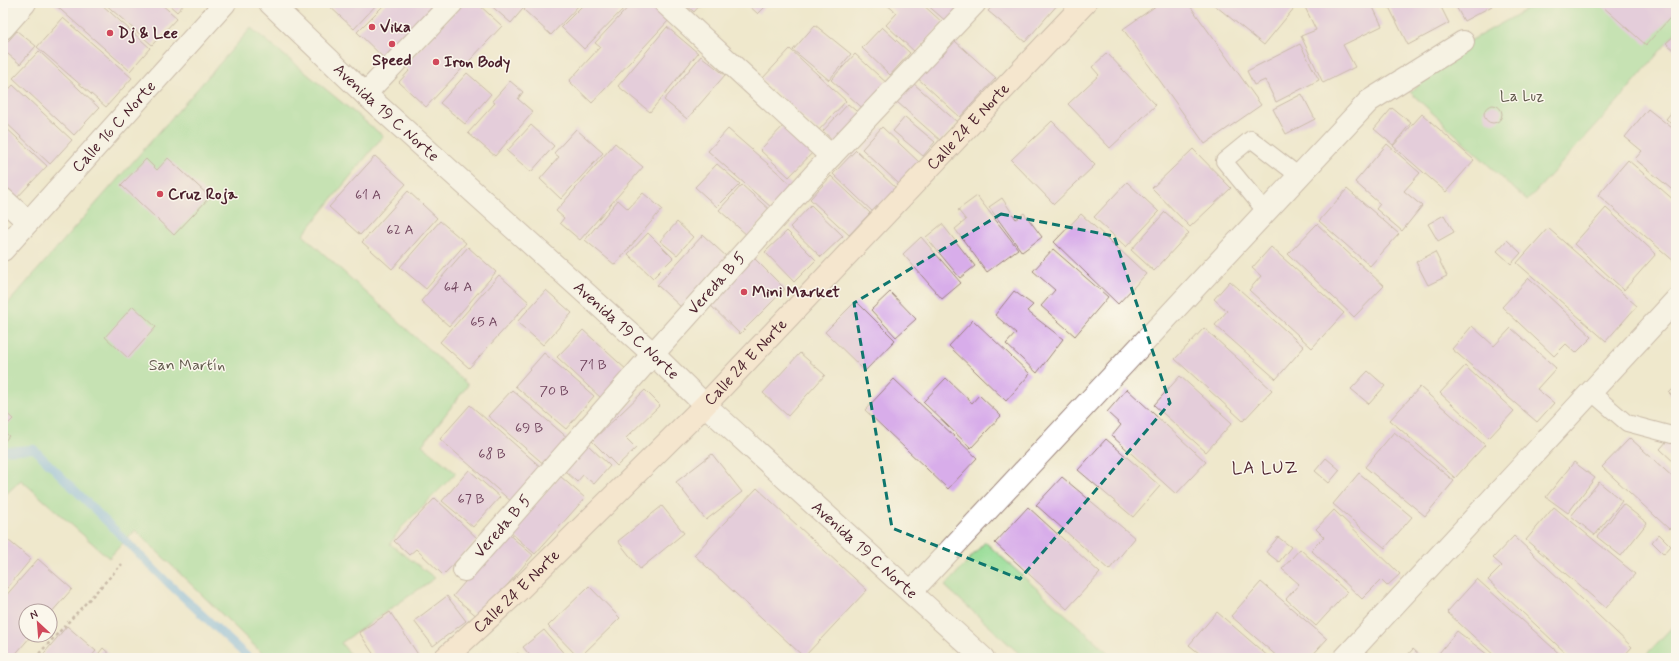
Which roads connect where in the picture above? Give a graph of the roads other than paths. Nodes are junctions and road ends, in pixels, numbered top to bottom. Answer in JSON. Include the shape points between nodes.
{"nodes":[{"id":1,"x":25,"y":3,"type":"edge"},
{"id":2,"x":225,"y":3,"type":"edge"},
{"id":3,"x":270,"y":3,"type":"edge"},
{"id":4,"x":452,"y":3,"type":"edge"},
{"id":5,"x":665,"y":3,"type":"edge"},
{"id":6,"x":975,"y":3,"type":"edge"},
{"id":7,"x":1085,"y":3,"type":"edge"},
{"id":8,"x":3,"y":28,"type":"edge"},
{"id":9,"x":1463,"y":42,"type":"dead end"},
{"id":10,"x":365,"y":94,"type":"junction"},
{"id":11,"x":831,"y":156,"type":"junction"},
{"id":12,"x":1299,"y":176,"type":"junction"},
{"id":13,"x":3,"y":199,"type":"edge"},
{"id":14,"x":1266,"y":212,"type":"junction"},
{"id":15,"x":28,"y":222,"type":"junction"},
{"id":16,"x":3,"y":250,"type":"edge"},
{"id":17,"x":1676,"y":300,"type":"edge"},
{"id":18,"x":653,"y":354,"type":"junction"},
{"id":19,"x":1591,"y":392,"type":"junction"},
{"id":20,"x":705,"y":405,"type":"junction"},
{"id":21,"x":1672,"y":435,"type":"dead end"},
{"id":22,"x":464,"y":570,"type":"dead end"},
{"id":23,"x":911,"y":592,"type":"junction"},
{"id":24,"x":445,"y":658,"type":"edge"},
{"id":25,"x":983,"y":658,"type":"edge"},
{"id":26,"x":1345,"y":658,"type":"edge"}],
"edges":[{"from":1,"to":8,"type":"street"},
{"from":2,"to":15,"type":"street","name":"Calle 16 C Norte"},
{"from":3,"to":10,"type":"street","name":"Avenida 19 C Norte"},
{"from":4,"to":10,"type":"street"},
{"from":5,"to":11,"type":"street"},
{"from":6,"to":11,"type":"street","name":"Vereda B 5"},
{"from":7,"to":20,"type":"main road","name":"Calle 24 E Norte"},
{"from":9,"to":12,"type":"street","via":[[1370,101]]},
{"from":10,"to":18,"type":"street","name":"Avenida 19 C Norte"},
{"from":11,"to":18,"type":"street","name":"Vereda B 5"},
{"from":12,"to":14,"type":"street"},
{"from":12,"to":14,"type":"lane","via":[[1251,139],[1224,161]]},
{"from":13,"to":15,"type":"street"},
{"from":14,"to":23,"type":"street"},
{"from":15,"to":16,"type":"street","name":"Calle 16 C Norte"},
{"from":17,"to":19,"type":"street"},
{"from":18,"to":20,"type":"street","name":"Avenida 19 C Norte"},
{"from":18,"to":22,"type":"street","name":"Vereda B 5"},
{"from":19,"to":21,"type":"lane","via":[[1627,423]]},
{"from":19,"to":26,"type":"street"},
{"from":20,"to":23,"type":"street","name":"Avenida 19 C Norte"},
{"from":20,"to":24,"type":"main road","name":"Calle 24 E Norte","via":[[519,590]]},
{"from":23,"to":25,"type":"street","name":"Avenida 19 C Norte"}]}
